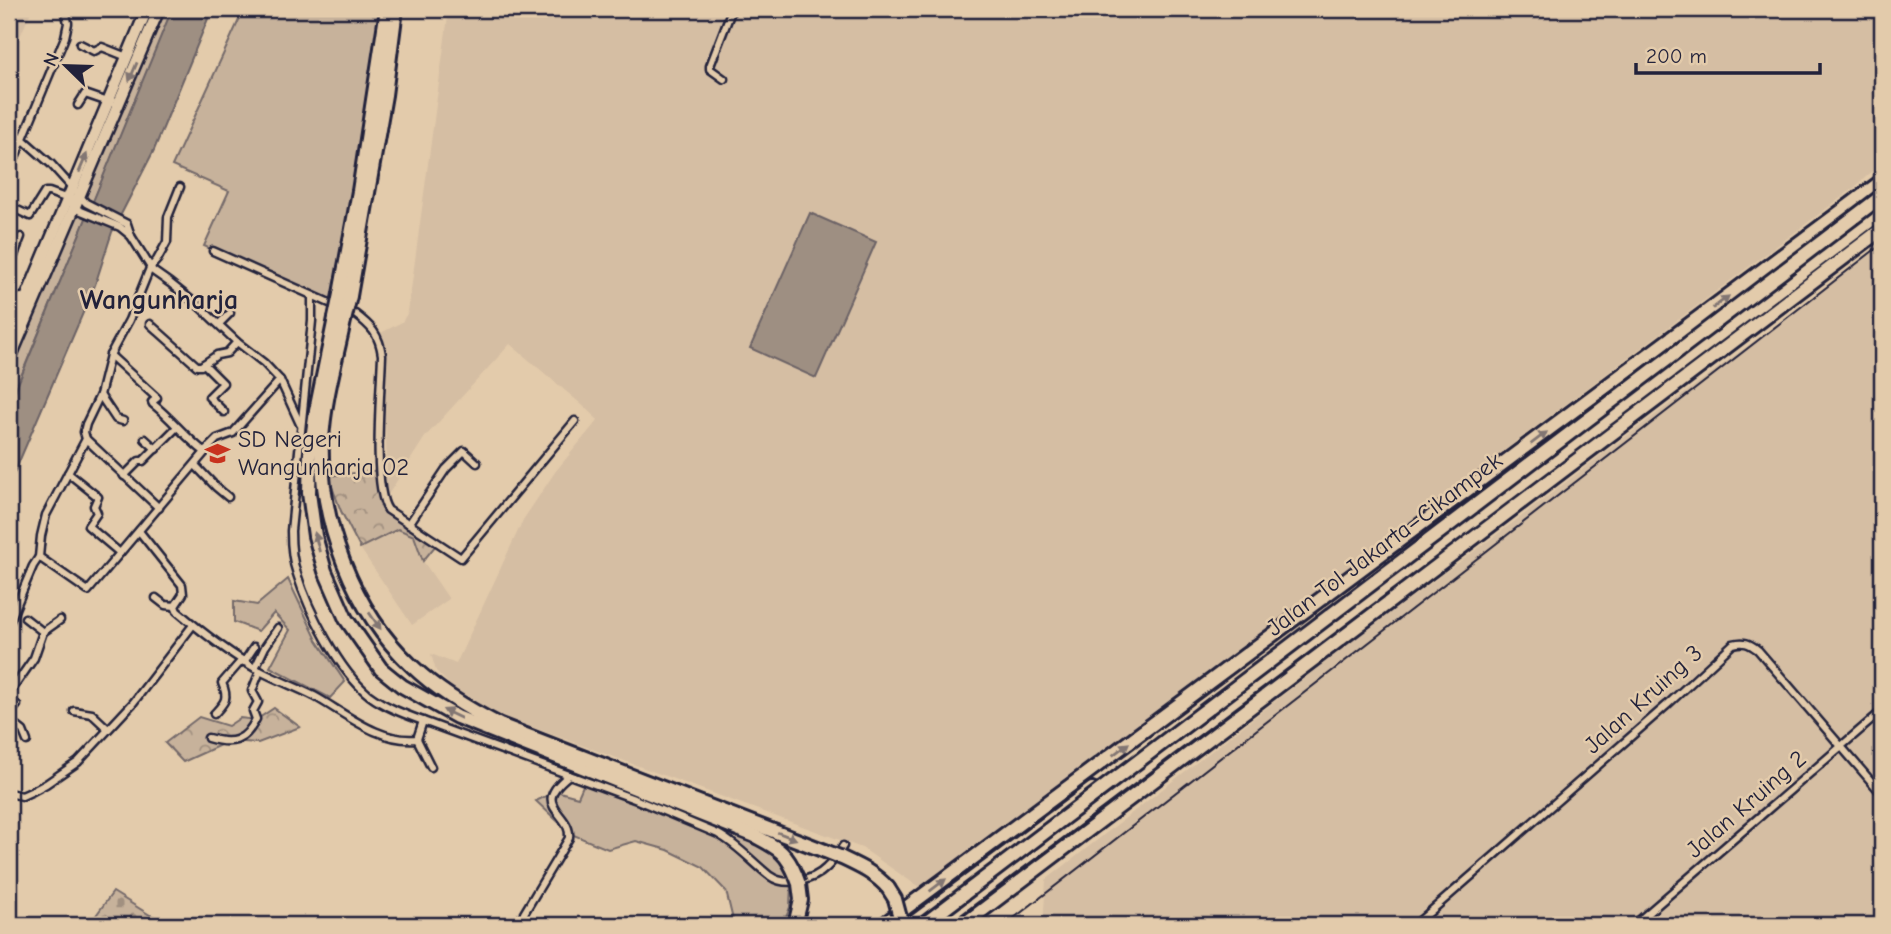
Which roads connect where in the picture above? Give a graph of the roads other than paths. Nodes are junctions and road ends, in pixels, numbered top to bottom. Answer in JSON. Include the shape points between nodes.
{"nodes":[{"id":1,"x":65,"y":9,"type":"edge"},
{"id":2,"x":147,"y":9,"type":"edge"},
{"id":3,"x":159,"y":9,"type":"edge"},
{"id":4,"x":387,"y":9,"type":"edge"},
{"id":5,"x":396,"y":9,"type":"edge"},
{"id":6,"x":732,"y":9,"type":"edge"},
{"id":7,"x":79,"y":44,"type":"dead end"},
{"id":8,"x":127,"y":57,"type":"junction"},
{"id":9,"x":724,"y":79,"type":"dead end"},
{"id":10,"x":113,"y":104,"type":"junction"},
{"id":11,"x":78,"y":105,"type":"dead end"},
{"id":12,"x":9,"y":127,"type":"edge"},
{"id":13,"x":22,"y":140,"type":"junction"},
{"id":14,"x":9,"y":172,"type":"edge"},
{"id":15,"x":1882,"y":181,"type":"edge"},
{"id":16,"x":180,"y":187,"type":"dead end"},
{"id":17,"x":79,"y":195,"type":"junction"},
{"id":18,"x":1882,"y":196,"type":"edge"},
{"id":19,"x":9,"y":206,"type":"edge"},
{"id":20,"x":74,"y":206,"type":"junction"},
{"id":21,"x":1882,"y":212,"type":"edge"},
{"id":22,"x":1882,"y":219,"type":"edge"},
{"id":23,"x":122,"y":224,"type":"junction"},
{"id":24,"x":1882,"y":229,"type":"edge"},
{"id":25,"x":1882,"y":235,"type":"edge"},
{"id":26,"x":21,"y":237,"type":"dead end"},
{"id":27,"x":1865,"y":242,"type":"junction"},
{"id":28,"x":213,"y":251,"type":"dead end"},
{"id":29,"x":150,"y":268,"type":"junction"},
{"id":30,"x":9,"y":286,"type":"edge"},
{"id":31,"x":312,"y":296,"type":"junction"},
{"id":32,"x":23,"y":299,"type":"junction"},
{"id":33,"x":343,"y":308,"type":"junction"},
{"id":34,"x":230,"y":313,"type":"dead end"},
{"id":35,"x":150,"y":324,"type":"dead end"},
{"id":36,"x":219,"y":324,"type":"junction"},
{"id":37,"x":9,"y":325,"type":"edge"},
{"id":38,"x":9,"y":339,"type":"edge"},
{"id":39,"x":237,"y":342,"type":"junction"},
{"id":40,"x":110,"y":355,"type":"junction"},
{"id":41,"x":9,"y":361,"type":"edge"},
{"id":42,"x":204,"y":364,"type":"junction"},
{"id":43,"x":280,"y":380,"type":"junction"},
{"id":44,"x":100,"y":396,"type":"junction"},
{"id":45,"x":303,"y":401,"type":"junction"},
{"id":46,"x":292,"y":404,"type":"junction"},
{"id":47,"x":224,"y":412,"type":"dead end"},
{"id":48,"x":123,"y":421,"type":"dead end"},
{"id":49,"x":575,"y":421,"type":"dead end"},
{"id":50,"x":301,"y":426,"type":"junction"},
{"id":51,"x":177,"y":427,"type":"junction"},
{"id":52,"x":86,"y":439,"type":"junction"},
{"id":53,"x":145,"y":439,"type":"dead end"},
{"id":54,"x":156,"y":449,"type":"junction"},
{"id":55,"x":205,"y":452,"type":"junction"},
{"id":56,"x":477,"y":463,"type":"dead end"},
{"id":57,"x":195,"y":465,"type":"junction"},
{"id":58,"x":68,"y":473,"type":"junction"},
{"id":59,"x":124,"y":476,"type":"junction"},
{"id":60,"x":228,"y":497,"type":"dead end"},
{"id":61,"x":159,"y":508,"type":"junction"},
{"id":62,"x":409,"y":524,"type":"junction"},
{"id":63,"x":139,"y":531,"type":"junction"},
{"id":64,"x":120,"y":553,"type":"junction"},
{"id":65,"x":39,"y":557,"type":"junction"},
{"id":66,"x":156,"y":598,"type":"dead end"},
{"id":67,"x":175,"y":606,"type":"junction"},
{"id":68,"x":25,"y":618,"type":"dead end"},
{"id":69,"x":60,"y":620,"type":"dead end"},
{"id":70,"x":9,"y":623,"type":"edge"},
{"id":71,"x":193,"y":625,"type":"junction"},
{"id":72,"x":278,"y":628,"type":"dead end"},
{"id":73,"x":43,"y":632,"type":"junction"},
{"id":74,"x":254,"y":647,"type":"dead end"},
{"id":75,"x":243,"y":661,"type":"junction"},
{"id":76,"x":257,"y":669,"type":"junction"},
{"id":77,"x":9,"y":694,"type":"edge"},
{"id":78,"x":17,"y":705,"type":"dead end"},
{"id":79,"x":74,"y":711,"type":"dead end"},
{"id":80,"x":1882,"y":711,"type":"edge"},
{"id":81,"x":214,"y":714,"type":"dead end"},
{"id":82,"x":9,"y":715,"type":"edge"},
{"id":83,"x":9,"y":720,"type":"edge"},
{"id":84,"x":423,"y":721,"type":"junction"},
{"id":85,"x":108,"y":729,"type":"junction"},
{"id":86,"x":208,"y":738,"type":"dead end"},
{"id":87,"x":416,"y":739,"type":"junction"},
{"id":88,"x":27,"y":741,"type":"dead end"},
{"id":89,"x":1841,"y":747,"type":"junction"},
{"id":90,"x":431,"y":767,"type":"dead end"},
{"id":91,"x":568,"y":776,"type":"junction"},
{"id":92,"x":9,"y":793,"type":"edge"},
{"id":93,"x":1882,"y":793,"type":"edge"},
{"id":94,"x":842,"y":852,"type":"junction"},
{"id":95,"x":521,"y":924,"type":"edge"},
{"id":96,"x":795,"y":925,"type":"edge"},
{"id":97,"x":883,"y":925,"type":"edge"},
{"id":98,"x":902,"y":925,"type":"edge"},
{"id":99,"x":910,"y":925,"type":"edge"},
{"id":100,"x":923,"y":925,"type":"edge"},
{"id":101,"x":936,"y":925,"type":"edge"},
{"id":102,"x":948,"y":925,"type":"edge"},
{"id":103,"x":963,"y":925,"type":"edge"},
{"id":104,"x":1415,"y":925,"type":"edge"},
{"id":105,"x":1634,"y":925,"type":"edge"}],
"edges":[{"from":1,"to":13,"type":"street","via":[[65,37]]},
{"from":2,"to":8,"type":"main road"},
{"from":3,"to":10,"type":"main road","one_way":true},
{"from":4,"to":33,"type":"highway"},
{"from":5,"to":33,"type":"highway","via":[[385,95]]},
{"from":6,"to":9,"type":"street","via":[[710,66]]},
{"from":7,"to":8,"type":"street"},
{"from":8,"to":10,"type":"main road"},
{"from":10,"to":11,"type":"street","via":[[85,94]]},
{"from":10,"to":17,"type":"main road"},
{"from":12,"to":13,"type":"street"},
{"from":13,"to":14,"type":"street"},
{"from":13,"to":17,"type":"street"},
{"from":97,"to":15,"type":"highway","one_way":true},
{"from":16,"to":29,"type":"street","via":[[168,217],[167,242]]},
{"from":17,"to":20,"type":"main road"},
{"from":17,"to":23,"type":"street"},
{"from":18,"to":99,"type":"highway","name":"Jalan Tol Jakarta–Cikampek"},
{"from":18,"to":100,"type":"highway","bridge":true},
{"from":19,"to":20,"type":"street","via":[[30,216],[49,192]]},
{"from":20,"to":23,"type":"street"},
{"from":20,"to":32,"type":"main road"},
{"from":20,"to":41,"type":"main road"},
{"from":21,"to":101,"type":"highway"},
{"from":22,"to":102,"type":"highway","name":"Jalan Tol Jakarta–Cikampek"},
{"from":23,"to":29,"type":"street"},
{"from":24,"to":27,"type":"highway"},
{"from":25,"to":27,"type":"highway"},
{"from":26,"to":30,"type":"street","via":[[15,245]]},
{"from":27,"to":103,"type":"highway"},
{"from":28,"to":31,"type":"street"},
{"from":29,"to":36,"type":"street"},
{"from":29,"to":40,"type":"street"},
{"from":30,"to":32,"type":"street"},
{"from":31,"to":33,"type":"street"},
{"from":31,"to":45,"type":"street"},
{"from":32,"to":37,"type":"street"},
{"from":32,"to":38,"type":"main road"},
{"from":33,"to":62,"type":"street","via":[[374,331],[381,345],[380,484],[385,506]]},
{"from":33,"to":94,"type":"highway","one_way":true,"bridge":true,"via":[[322,443],[327,509],[351,581],[392,645],[449,696],[500,724],[825,851]]},
{"from":96,"to":33,"type":"highway","one_way":true,"via":[[801,900],[792,866],[781,850],[457,717],[381,669],[346,619],[325,570],[309,493],[316,411]]},
{"from":34,"to":36,"type":"street"},
{"from":35,"to":42,"type":"street","via":[[197,366]]},
{"from":36,"to":39,"type":"street"},
{"from":39,"to":42,"type":"street","via":[[227,353]]},
{"from":39,"to":43,"type":"street"},
{"from":40,"to":44,"type":"street"},
{"from":40,"to":51,"type":"street","via":[[157,398],[152,404]]},
{"from":42,"to":47,"type":"street","via":[[223,383],[209,397]]},
{"from":43,"to":46,"type":"street"},
{"from":43,"to":55,"type":"street","via":[[233,433],[217,439]]},
{"from":44,"to":48,"type":"street","via":[[116,419]]},
{"from":44,"to":52,"type":"street","via":[[86,424]]},
{"from":45,"to":46,"type":"street"},
{"from":45,"to":50,"type":"street"},
{"from":46,"to":50,"type":"street"},
{"from":49,"to":62,"type":"street","via":[[461,558]]},
{"from":50,"to":84,"type":"street","via":[[291,531],[296,573],[345,670],[371,696]]},
{"from":51,"to":54,"type":"street"},
{"from":51,"to":55,"type":"street"},
{"from":52,"to":58,"type":"street"},
{"from":52,"to":59,"type":"street"},
{"from":53,"to":54,"type":"street"},
{"from":54,"to":59,"type":"street"},
{"from":55,"to":57,"type":"street"},
{"from":56,"to":62,"type":"street","via":[[464,451],[446,468]]},
{"from":57,"to":60,"type":"street"},
{"from":57,"to":61,"type":"street"},
{"from":58,"to":64,"type":"street","via":[[98,497],[97,513],[88,526]]},
{"from":58,"to":65,"type":"street","via":[[44,523]]},
{"from":59,"to":61,"type":"street"},
{"from":61,"to":63,"type":"street"},
{"from":63,"to":64,"type":"street"},
{"from":63,"to":67,"type":"street","via":[[182,585],[183,594]]},
{"from":64,"to":65,"type":"street","via":[[88,591]]},
{"from":65,"to":70,"type":"street"},
{"from":66,"to":67,"type":"street"},
{"from":67,"to":71,"type":"street"},
{"from":68,"to":73,"type":"street"},
{"from":69,"to":73,"type":"street"},
{"from":71,"to":75,"type":"street"},
{"from":71,"to":85,"type":"street","via":[[148,686]]},
{"from":72,"to":76,"type":"street","via":[[258,657]]},
{"from":73,"to":77,"type":"street","via":[[34,658]]},
{"from":74,"to":75,"type":"street"},
{"from":75,"to":76,"type":"street"},
{"from":75,"to":81,"type":"street","via":[[222,683],[226,698]]},
{"from":76,"to":86,"type":"street","via":[[252,691],[258,702],[252,727],[239,740]]},
{"from":76,"to":87,"type":"street","via":[[364,727]]},
{"from":78,"to":82,"type":"street"},
{"from":79,"to":85,"type":"street","via":[[92,713]]},
{"from":80,"to":89,"type":"street","name":"Jalan Kruing 2"},
{"from":83,"to":88,"type":"street"},
{"from":84,"to":87,"type":"street"},
{"from":84,"to":91,"type":"street"},
{"from":85,"to":92,"type":"street","via":[[78,762],[46,784],[22,796]]},
{"from":87,"to":90,"type":"street"},
{"from":89,"to":93,"type":"street","name":"Jalan Kruing 3"},
{"from":89,"to":104,"type":"street","name":"Jalan Kruing 3","via":[[1758,650],[1747,642],[1733,644]]},
{"from":89,"to":105,"type":"street","name":"Jalan Kruing 2"},
{"from":91,"to":94,"type":"street","via":[[718,834],[782,881],[818,875]]},
{"from":91,"to":95,"type":"street","via":[[555,789],[552,802],[568,827],[569,838]]},
{"from":94,"to":98,"type":"highway","bridge":true,"via":[[888,888]]}]}
